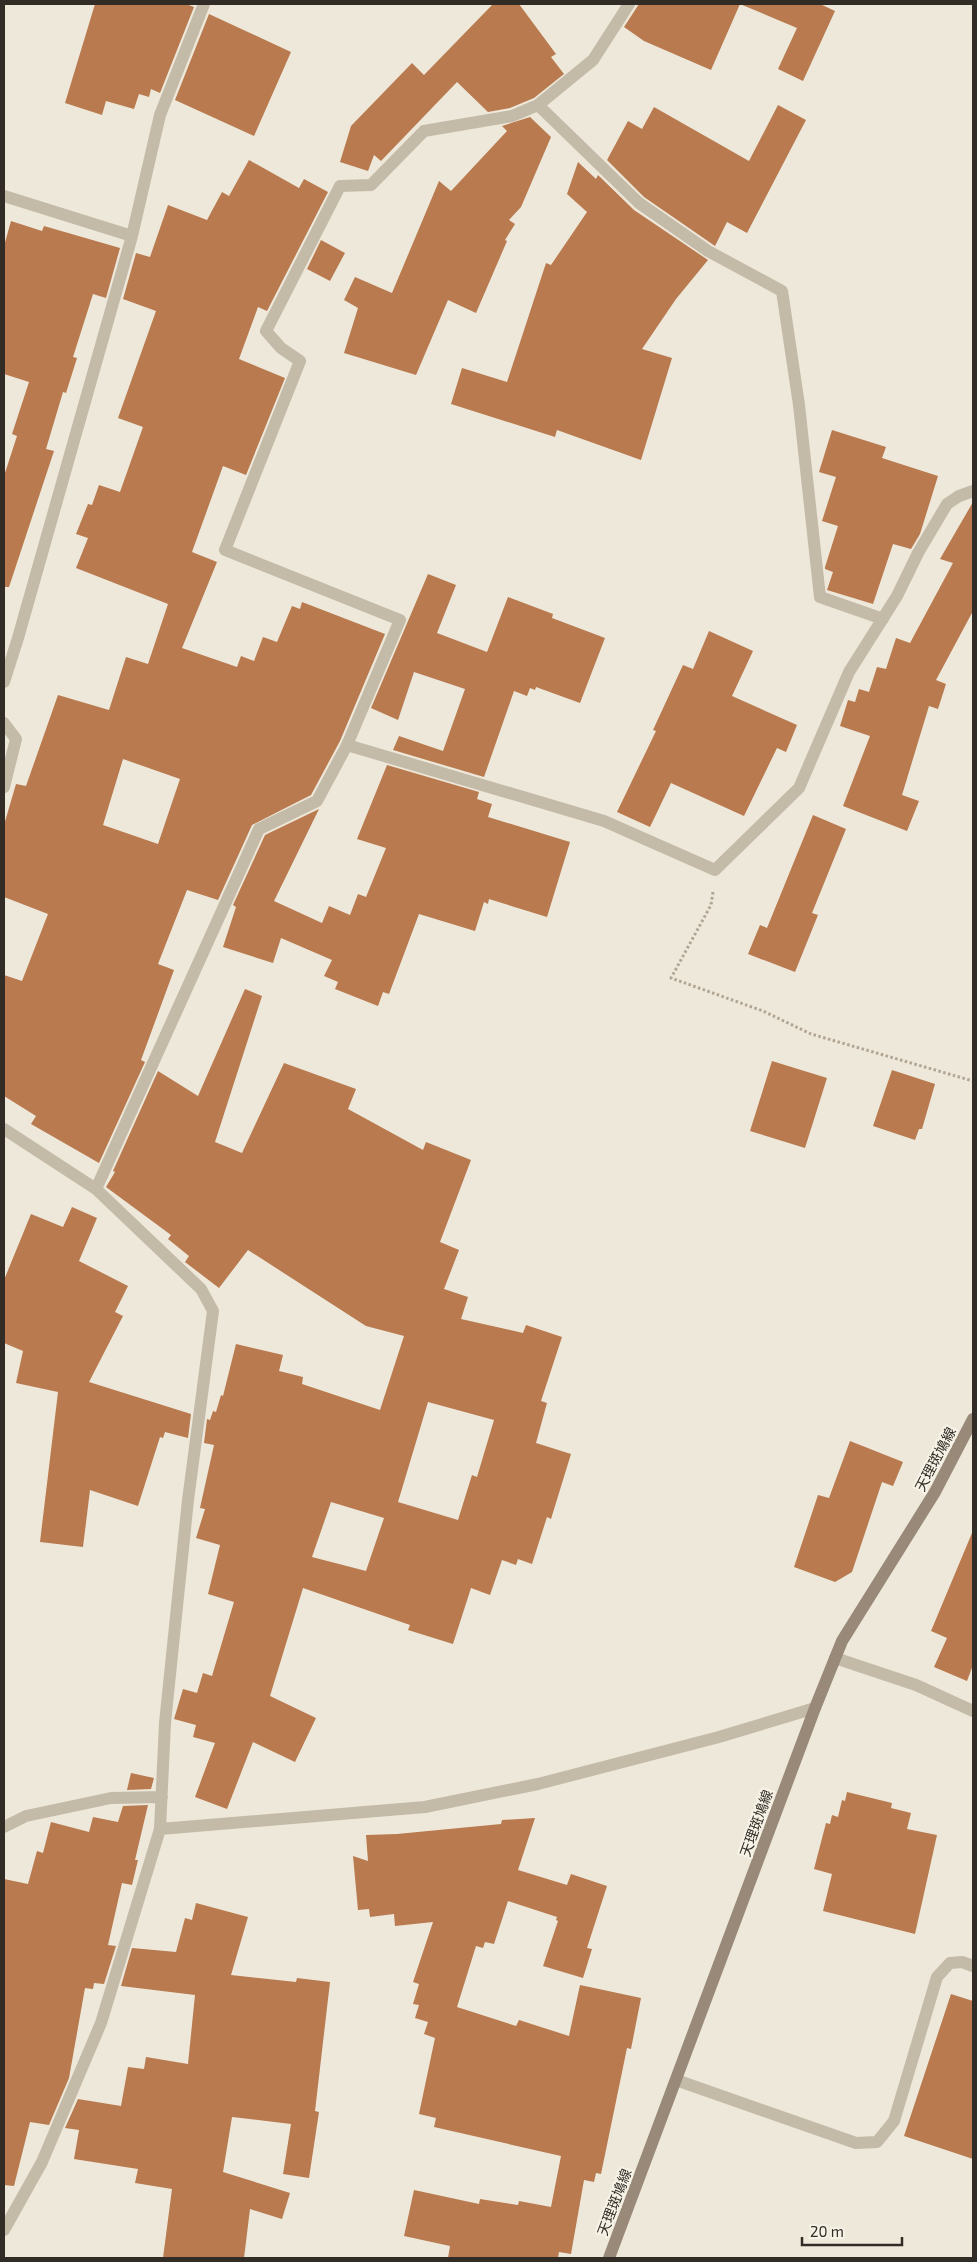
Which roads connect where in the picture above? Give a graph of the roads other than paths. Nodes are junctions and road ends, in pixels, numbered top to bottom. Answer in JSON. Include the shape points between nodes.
{"nodes":[{"id":1,"x":204,"y":4,"type":"edge"},
{"id":2,"x":629,"y":4,"type":"edge"},
{"id":3,"x":538,"y":105,"type":"junction"},
{"id":4,"x":4,"y":196,"type":"edge"},
{"id":5,"x":132,"y":236,"type":"junction"},
{"id":6,"x":973,"y":491,"type":"edge"},
{"id":7,"x":883,"y":620,"type":"junction"},
{"id":8,"x":4,"y":682,"type":"edge"},
{"id":9,"x":4,"y":723,"type":"edge"},
{"id":10,"x":347,"y":745,"type":"junction"},
{"id":11,"x":4,"y":787,"type":"edge"},
{"id":12,"x":4,"y":1129,"type":"edge"},
{"id":13,"x":96,"y":1189,"type":"junction"},
{"id":14,"x":973,"y":1419,"type":"edge"},
{"id":15,"x":835,"y":1658,"type":"junction"},
{"id":16,"x":815,"y":1708,"type":"junction"},
{"id":17,"x":973,"y":1711,"type":"edge"},
{"id":18,"x":162,"y":1797,"type":"junction"},
{"id":19,"x":4,"y":1827,"type":"edge"},
{"id":20,"x":160,"y":1829,"type":"junction"},
{"id":21,"x":973,"y":1966,"type":"edge"},
{"id":22,"x":676,"y":2080,"type":"junction"},
{"id":23,"x":4,"y":2230,"type":"edge"},
{"id":24,"x":609,"y":2258,"type":"edge"}],
"edges":[{"from":1,"to":5,"type":"street","via":[[160,115]]},
{"from":2,"to":3,"type":"street","via":[[593,60]]},
{"from":3,"to":7,"type":"street","via":[[639,204],[708,251],[782,291],[799,405],[820,597]]},
{"from":3,"to":10,"type":"street","via":[[512,116],[424,131],[371,185],[340,186],[266,331],[300,362],[225,550],[400,620]]},
{"from":4,"to":5,"type":"street"},
{"from":5,"to":8,"type":"street"},
{"from":6,"to":7,"type":"street","via":[[947,504]]},
{"from":7,"to":10,"type":"street","via":[[849,672],[799,788],[715,870],[604,821]]},
{"from":9,"to":11,"type":"street","via":[[16,739]]},
{"from":10,"to":13,"type":"street","via":[[317,801],[259,829]]},
{"from":12,"to":13,"type":"street"},
{"from":13,"to":18,"type":"street","via":[[201,1289],[213,1311],[188,1500],[165,1723]]},
{"from":14,"to":15,"type":"main road","name":"天理斑鳩線","via":[[935,1492],[842,1641]]},
{"from":15,"to":16,"type":"main road","name":"天理斑鳩線"},
{"from":15,"to":17,"type":"street","via":[[916,1685]]},
{"from":16,"to":20,"type":"street","via":[[719,1737],[538,1784],[425,1807]]},
{"from":16,"to":22,"type":"main road","name":"天理斑鳩線"},
{"from":18,"to":19,"type":"street","via":[[111,1798],[26,1816]]},
{"from":18,"to":20,"type":"street"},
{"from":20,"to":23,"type":"street","via":[[101,2023],[42,2162]]},
{"from":21,"to":22,"type":"street","via":[[950,1962],[937,1977],[894,2122],[877,2142],[856,2144]]},
{"from":22,"to":24,"type":"main road","name":"天理斑鳩線"}]}
